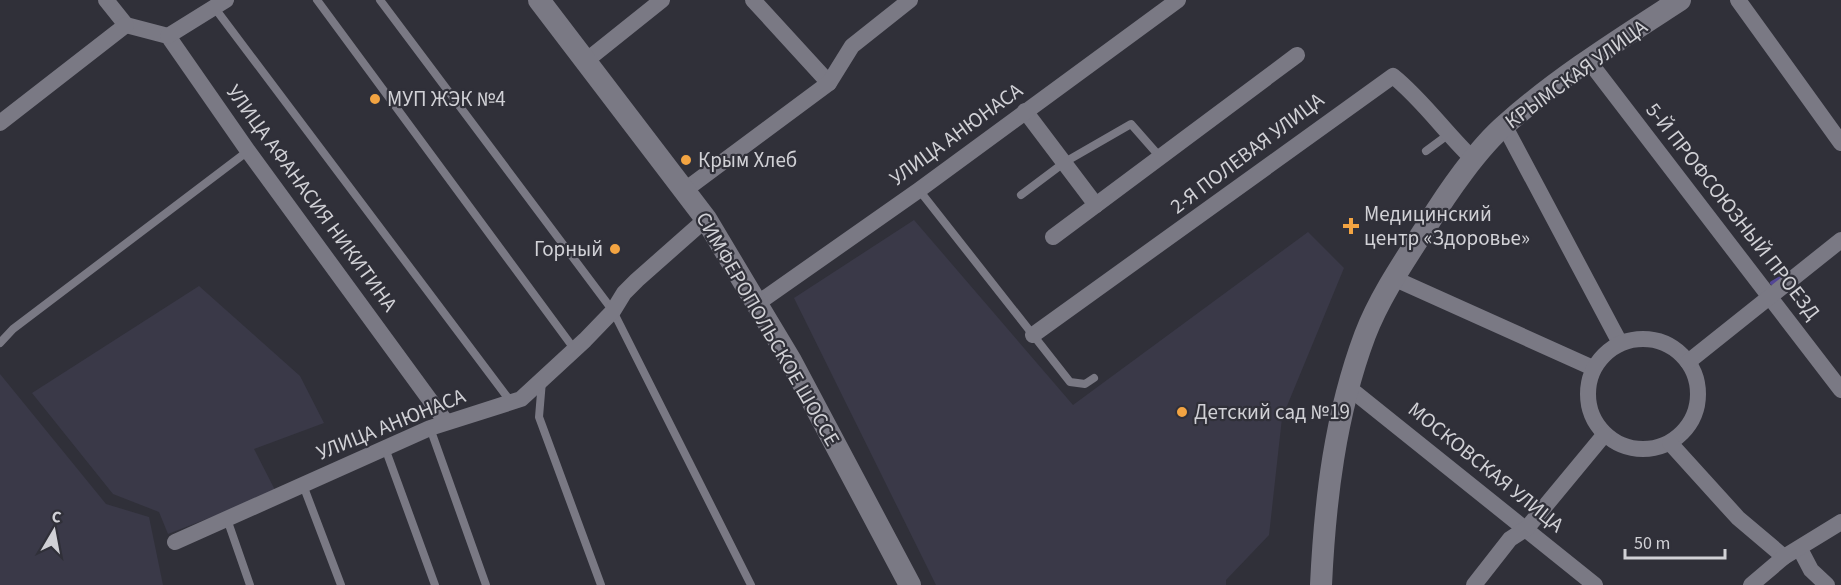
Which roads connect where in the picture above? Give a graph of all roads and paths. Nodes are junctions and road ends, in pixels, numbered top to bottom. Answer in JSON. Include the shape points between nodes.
{"nodes":[{"id":1,"x":106,"y":0,"type":"edge"},
{"id":2,"x":317,"y":0,"type":"edge"},
{"id":3,"x":380,"y":0,"type":"edge"},
{"id":4,"x":662,"y":0,"type":"edge"},
{"id":5,"x":753,"y":0,"type":"edge"},
{"id":6,"x":910,"y":0,"type":"edge"},
{"id":7,"x":1178,"y":0,"type":"edge"},
{"id":8,"x":1680,"y":0,"type":"edge"},
{"id":9,"x":1738,"y":0,"type":"edge"},
{"id":10,"x":543,"y":2,"type":"edge"},
{"id":11,"x":220,"y":4,"type":"edge"},
{"id":12,"x":126,"y":25,"type":"junction"},
{"id":13,"x":168,"y":36,"type":"junction"},
{"id":14,"x":1297,"y":55,"type":"dead end"},
{"id":15,"x":587,"y":60,"type":"junction"},
{"id":16,"x":1588,"y":60,"type":"junction"},
{"id":17,"x":829,"y":83,"type":"junction"},
{"id":18,"x":1025,"y":111,"type":"junction"},
{"id":19,"x":0,"y":123,"type":"edge"},
{"id":20,"x":1504,"y":125,"type":"junction"},
{"id":21,"x":1449,"y":134,"type":"junction"},
{"id":22,"x":1841,"y":143,"type":"edge"},
{"id":23,"x":1426,"y":151,"type":"dead end"},
{"id":24,"x":248,"y":152,"type":"junction"},
{"id":25,"x":1160,"y":157,"type":"junction"},
{"id":26,"x":1474,"y":161,"type":"junction"},
{"id":27,"x":1064,"y":163,"type":"junction"},
{"id":28,"x":685,"y":190,"type":"junction"},
{"id":29,"x":919,"y":190,"type":"junction"},
{"id":30,"x":1021,"y":195,"type":"dead end"},
{"id":31,"x":1096,"y":205,"type":"junction"},
{"id":32,"x":706,"y":219,"type":"junction"},
{"id":33,"x":1053,"y":237,"type":"dead end"},
{"id":34,"x":1841,"y":240,"type":"edge"},
{"id":35,"x":1393,"y":279,"type":"junction"},
{"id":36,"x":1770,"y":294,"type":"junction"},
{"id":37,"x":758,"y":303,"type":"junction"},
{"id":38,"x":613,"y":311,"type":"junction"},
{"id":39,"x":1033,"y":335,"type":"junction"},
{"id":40,"x":0,"y":343,"type":"edge"},
{"id":41,"x":1620,"y":343,"type":"junction"},
{"id":42,"x":575,"y":350,"type":"junction"},
{"id":43,"x":1688,"y":362,"type":"junction"},
{"id":44,"x":1593,"y":368,"type":"junction"},
{"id":45,"x":1094,"y":378,"type":"dead end"},
{"id":46,"x":542,"y":381,"type":"junction"},
{"id":47,"x":1348,"y":387,"type":"junction"},
{"id":48,"x":1841,"y":390,"type":"edge"},
{"id":49,"x":512,"y":402,"type":"junction"},
{"id":50,"x":438,"y":425,"type":"junction"},
{"id":51,"x":1604,"y":435,"type":"junction"},
{"id":52,"x":1671,"y":442,"type":"junction"},
{"id":53,"x":385,"y":448,"type":"junction"},
{"id":54,"x":303,"y":485,"type":"junction"},
{"id":55,"x":227,"y":519,"type":"junction"},
{"id":56,"x":1841,"y":522,"type":"edge"},
{"id":57,"x":1527,"y":528,"type":"junction"},
{"id":58,"x":175,"y":542,"type":"dead end"},
{"id":59,"x":1800,"y":549,"type":"junction"},
{"id":60,"x":1784,"y":557,"type":"junction"},
{"id":61,"x":250,"y":585,"type":"edge"},
{"id":62,"x":340,"y":585,"type":"edge"},
{"id":63,"x":435,"y":585,"type":"edge"},
{"id":64,"x":486,"y":585,"type":"edge"},
{"id":65,"x":601,"y":585,"type":"edge"},
{"id":66,"x":751,"y":585,"type":"edge"},
{"id":67,"x":910,"y":585,"type":"edge"},
{"id":68,"x":1321,"y":585,"type":"edge"},
{"id":69,"x":1474,"y":585,"type":"edge"},
{"id":70,"x":1595,"y":585,"type":"edge"},
{"id":71,"x":1751,"y":585,"type":"edge"},
{"id":72,"x":1827,"y":585,"type":"edge"}],
"edges":[{"from":1,"to":12,"type":"street"},
{"from":2,"to":42,"type":"lane"},
{"from":3,"to":38,"type":"lane"},
{"from":4,"to":15,"type":"street"},
{"from":5,"to":17,"type":"street"},
{"from":6,"to":17,"type":"street","via":[[852,46]]},
{"from":7,"to":18,"type":"street","name":"УЛИЦА АНЮНАСА"},
{"from":8,"to":16,"type":"main road","name":"КРЫМСКАЯ УЛИЦА"},
{"from":9,"to":22,"type":"street"},
{"from":10,"to":15,"type":"main road","name":"СИМФЕРОПОЛЬСКОЕ ШОССЕ"},
{"from":11,"to":13,"type":"street"},
{"from":11,"to":49,"type":"lane"},
{"from":12,"to":13,"type":"street"},
{"from":12,"to":19,"type":"street"},
{"from":13,"to":24,"type":"street","name":"УЛИЦА АФАНАСИЯ НИКИТИНА"},
{"from":14,"to":25,"type":"street"},
{"from":15,"to":28,"type":"main road","name":"СИМФЕРОПОЛЬСКОЕ ШОССЕ"},
{"from":16,"to":20,"type":"main road","name":"КРЫМСКАЯ УЛИЦА"},
{"from":16,"to":36,"type":"street","name":"5-Й ПРОФСОЮЗНЫЙ ПРОЕЗД"},
{"from":17,"to":28,"type":"street"},
{"from":18,"to":27,"type":"street"},
{"from":18,"to":29,"type":"street","name":"УЛИЦА АНЮНАСА"},
{"from":20,"to":26,"type":"main road","name":"КРЫМСКАЯ УЛИЦА"},
{"from":20,"to":41,"type":"street"},
{"from":21,"to":23,"type":"lane"},
{"from":21,"to":26,"type":"street","name":"2-Я ПОЛЕВАЯ УЛИЦА"},
{"from":21,"to":39,"type":"street","name":"2-Я ПОЛЕВАЯ УЛИЦА","via":[[1393,76]]},
{"from":24,"to":40,"type":"lane","via":[[13,329]]},
{"from":24,"to":50,"type":"street","name":"УЛИЦА АФАНАСИЯ НИКИТИНА"},
{"from":25,"to":27,"type":"lane","via":[[1131,124]]},
{"from":25,"to":31,"type":"street"},
{"from":26,"to":35,"type":"main road","name":"КРЫМСКАЯ УЛИЦА","via":[[1446,196]]},
{"from":27,"to":30,"type":"lane"},
{"from":27,"to":31,"type":"street"},
{"from":28,"to":32,"type":"main road","name":"СИМФЕРОПОЛЬСКОЕ ШОССЕ"},
{"from":29,"to":37,"type":"street","name":"УЛИЦА АНЮНАСА"},
{"from":29,"to":39,"type":"lane"},
{"from":31,"to":33,"type":"street"},
{"from":32,"to":37,"type":"main road","name":"СИМФЕРОПОЛЬСКОЕ ШОССЕ"},
{"from":32,"to":38,"type":"street","name":"УЛИЦА АНЮНАСА","via":[[637,280]]},
{"from":34,"to":36,"type":"street"},
{"from":35,"to":44,"type":"street"},
{"from":35,"to":47,"type":"main road","name":"КРЫМСКАЯ УЛИЦА","via":[[1366,334]]},
{"from":36,"to":43,"type":"street"},
{"from":36,"to":48,"type":"street","name":"5-Й ПРОФСОЮЗНЫЙ ПРОЕЗД"},
{"from":37,"to":67,"type":"main road","name":"СИМФЕРОПОЛЬСКОЕ ШОССЕ"},
{"from":38,"to":42,"type":"street","name":"УЛИЦА АНЮНАСА"},
{"from":38,"to":66,"type":"lane"},
{"from":39,"to":45,"type":"lane","via":[[1070,382],[1085,384]]},
{"from":41,"to":43,"type":"street","via":[[1657,340],[1674,348]]},
{"from":41,"to":44,"type":"street","via":[[1604,353]]},
{"from":42,"to":46,"type":"street","name":"УЛИЦА АНЮНАСА"},
{"from":43,"to":52,"type":"street","via":[[1697,383],[1697,406],[1688,427]]},
{"from":44,"to":51,"type":"street","via":[[1587,391],[1591,415]]},
{"from":46,"to":49,"type":"street","name":"УЛИЦА АНЮНАСА"},
{"from":46,"to":65,"type":"lane","via":[[538,417]]},
{"from":47,"to":57,"type":"street","name":"МОСКОВСКАЯ УЛИЦА"},
{"from":47,"to":68,"type":"main road","name":"КРЫМСКАЯ УЛИЦА","via":[[1332,457]]},
{"from":49,"to":50,"type":"street","name":"УЛИЦА АНЮНАСА"},
{"from":50,"to":53,"type":"street","name":"УЛИЦА АНЮНАСА"},
{"from":50,"to":64,"type":"lane"},
{"from":51,"to":52,"type":"street","via":[[1624,447],[1648,450]]},
{"from":51,"to":57,"type":"street"},
{"from":52,"to":60,"type":"street","via":[[1738,518]]},
{"from":53,"to":54,"type":"street","name":"УЛИЦА АНЮНАСА"},
{"from":53,"to":63,"type":"lane"},
{"from":54,"to":55,"type":"street","name":"УЛИЦА АНЮНАСА"},
{"from":54,"to":62,"type":"lane"},
{"from":55,"to":58,"type":"street","name":"УЛИЦА АНЮНАСА"},
{"from":55,"to":61,"type":"lane"},
{"from":56,"to":59,"type":"street"},
{"from":57,"to":69,"type":"street","via":[[1510,539]]},
{"from":57,"to":70,"type":"street","name":"МОСКОВСКАЯ УЛИЦА"},
{"from":59,"to":60,"type":"street"},
{"from":59,"to":72,"type":"street","via":[[1811,570]]},
{"from":60,"to":71,"type":"street"}]}
